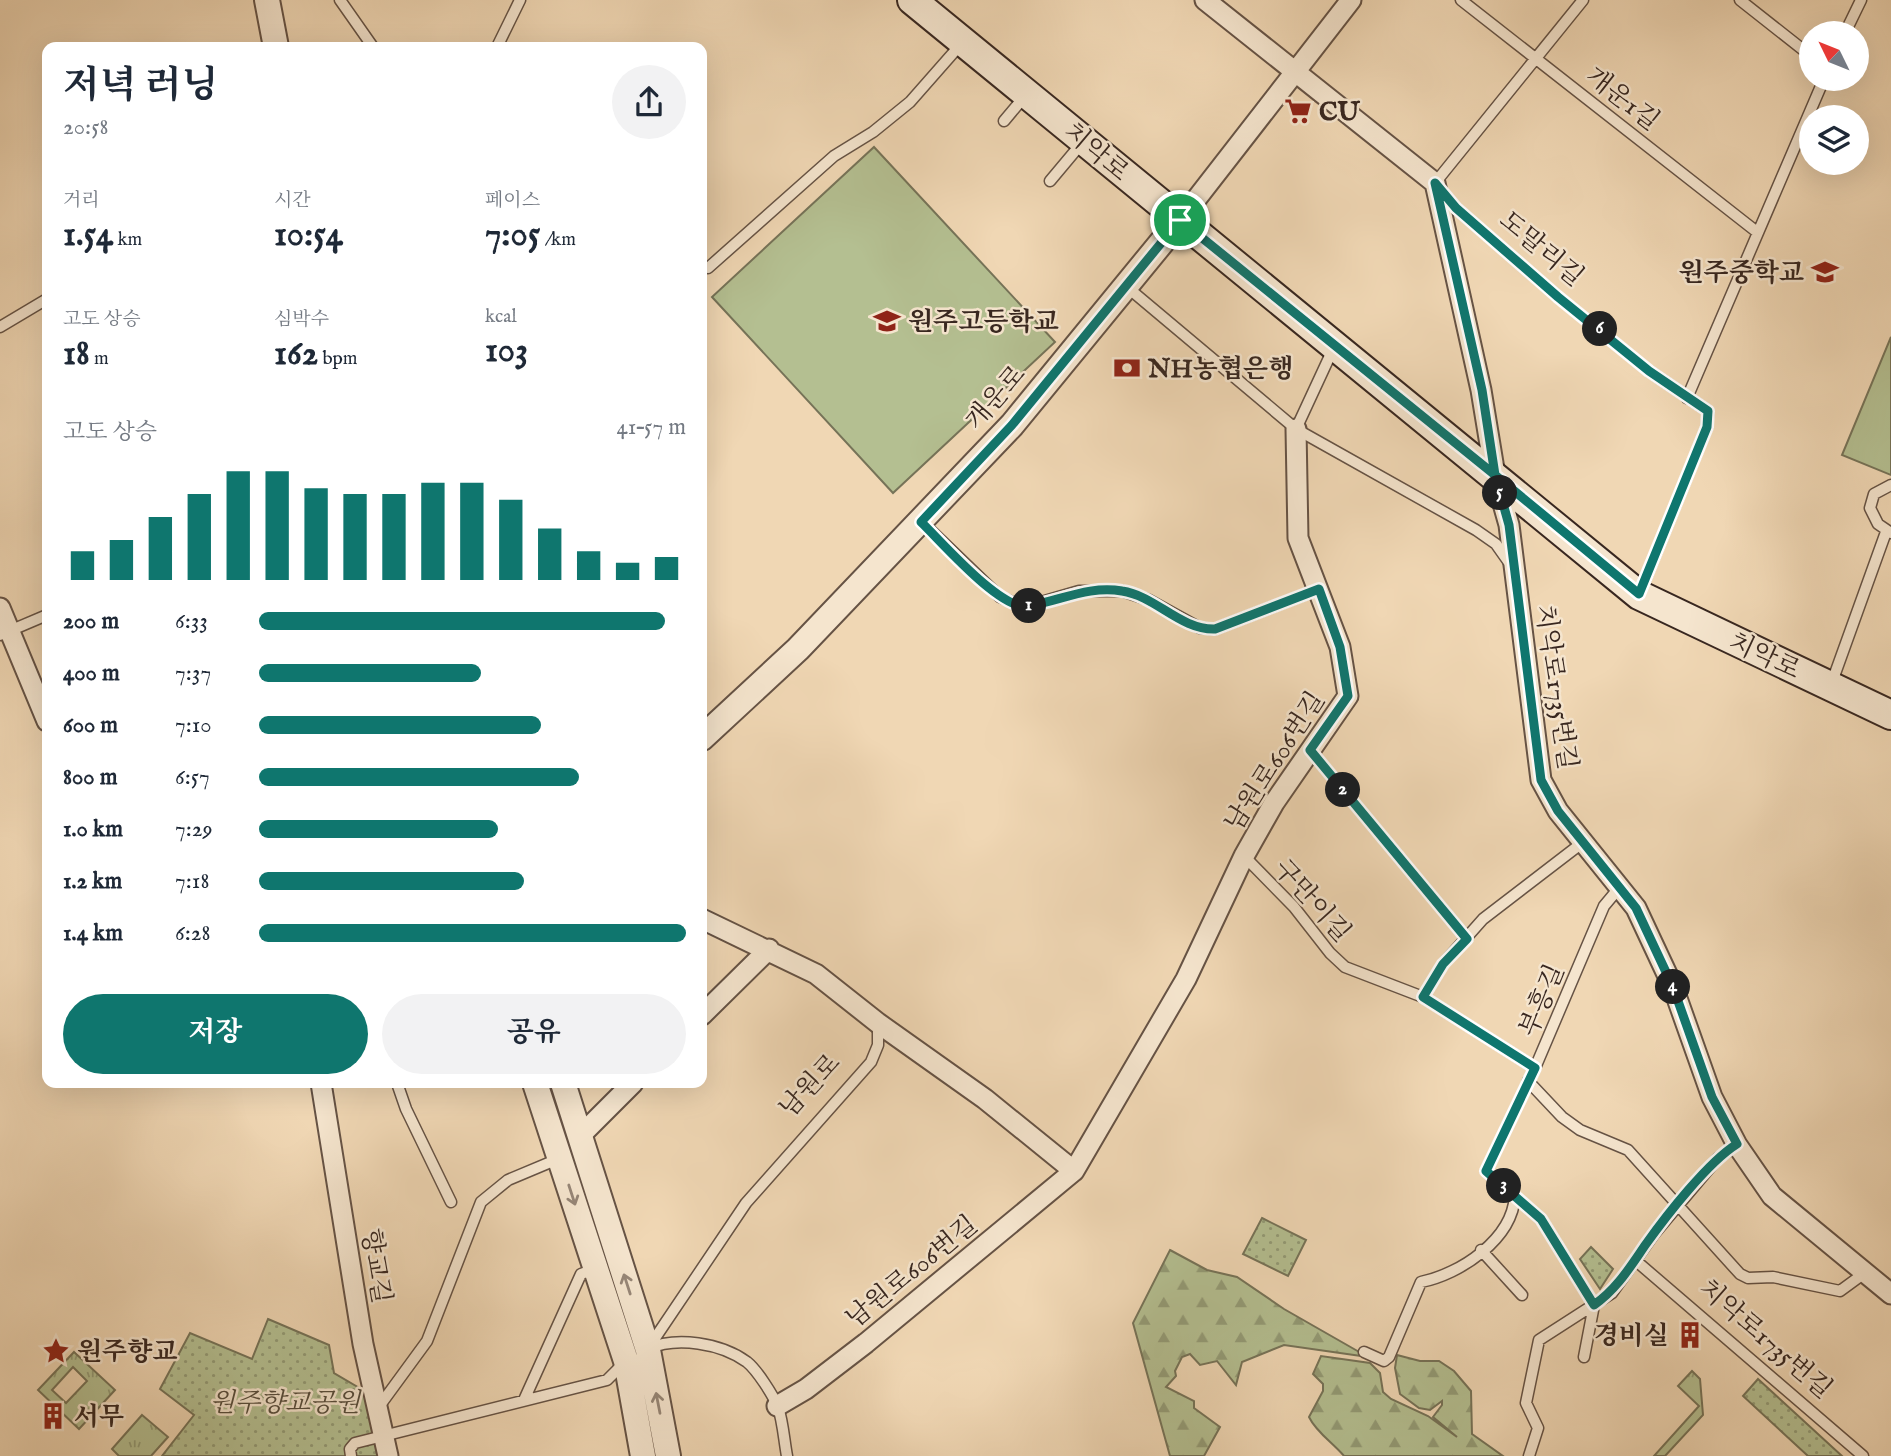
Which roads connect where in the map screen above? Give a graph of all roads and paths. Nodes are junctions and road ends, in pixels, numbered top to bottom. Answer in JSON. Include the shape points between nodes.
{"nodes":[{"id":1,"x":255,"y":0,"type":"edge"},
{"id":2,"x":267,"y":0,"type":"edge"},
{"id":3,"x":340,"y":0,"type":"edge"},
{"id":4,"x":520,"y":0,"type":"edge"},
{"id":5,"x":912,"y":0,"type":"edge"},
{"id":6,"x":1205,"y":0,"type":"edge"},
{"id":7,"x":1351,"y":0,"type":"edge"},
{"id":8,"x":1461,"y":0,"type":"edge"},
{"id":9,"x":1583,"y":0,"type":"edge"},
{"id":10,"x":1740,"y":0,"type":"edge"},
{"id":11,"x":1860,"y":0,"type":"edge"},
{"id":12,"x":1850,"y":21,"type":"edge"},
{"id":13,"x":964,"y":41,"type":"junction"},
{"id":14,"x":262,"y":42,"type":"edge"},
{"id":15,"x":275,"y":42,"type":"edge"},
{"id":16,"x":369,"y":42,"type":"edge"},
{"id":17,"x":499,"y":42,"type":"edge"},
{"id":18,"x":1799,"y":47,"type":"edge"},
{"id":19,"x":1537,"y":59,"type":"junction"},
{"id":20,"x":1295,"y":73,"type":"junction"},
{"id":21,"x":1819,"y":91,"type":"edge"},
{"id":22,"x":1027,"y":93,"type":"junction"},
{"id":23,"x":1004,"y":121,"type":"dead end"},
{"id":24,"x":1084,"y":140,"type":"junction"},
{"id":25,"x":1051,"y":181,"type":"dead end"},
{"id":26,"x":1435,"y":183,"type":"junction"},
{"id":27,"x":1180,"y":220,"type":"junction"},
{"id":28,"x":1757,"y":232,"type":"junction"},
{"id":29,"x":708,"y":268,"type":"dead end"},
{"id":30,"x":1127,"y":287,"type":"junction"},
{"id":31,"x":42,"y":302,"type":"edge"},
{"id":32,"x":0,"y":327,"type":"edge"},
{"id":33,"x":1335,"y":344,"type":"junction"},
{"id":34,"x":1687,"y":398,"type":"junction"},
{"id":35,"x":1296,"y":429,"type":"junction"},
{"id":36,"x":1495,"y":475,"type":"junction"},
{"id":37,"x":1891,"y":485,"type":"edge"},
{"id":38,"x":921,"y":522,"type":"junction"},
{"id":39,"x":1889,"y":533,"type":"edge"},
{"id":40,"x":1516,"y":581,"type":"junction"},
{"id":41,"x":1319,"y":589,"type":"junction"},
{"id":42,"x":1639,"y":594,"type":"junction"},
{"id":43,"x":0,"y":608,"type":"edge"},
{"id":44,"x":42,"y":617,"type":"edge"},
{"id":45,"x":5,"y":633,"type":"edge"},
{"id":46,"x":1830,"y":686,"type":"junction"},
{"id":47,"x":42,"y":711,"type":"edge"},
{"id":48,"x":1891,"y":715,"type":"edge"},
{"id":49,"x":707,"y":733,"type":"edge"},
{"id":50,"x":1310,"y":750,"type":"junction"},
{"id":51,"x":1583,"y":843,"type":"junction"},
{"id":52,"x":1244,"y":856,"type":"junction"},
{"id":53,"x":1619,"y":888,"type":"junction"},
{"id":54,"x":707,"y":921,"type":"edge"},
{"id":55,"x":1467,"y":939,"type":"junction"},
{"id":56,"x":769,"y":949,"type":"junction"},
{"id":57,"x":1423,"y":997,"type":"junction"},
{"id":58,"x":707,"y":1011,"type":"edge"},
{"id":59,"x":878,"y":1023,"type":"junction"},
{"id":60,"x":1535,"y":1068,"type":"junction"},
{"id":61,"x":1528,"y":1081,"type":"junction"},
{"id":62,"x":322,"y":1088,"type":"edge"},
{"id":63,"x":399,"y":1088,"type":"edge"},
{"id":64,"x":537,"y":1088,"type":"edge"},
{"id":65,"x":565,"y":1088,"type":"edge"},
{"id":66,"x":628,"y":1088,"type":"edge"},
{"id":67,"x":580,"y":1136,"type":"junction"},
{"id":68,"x":1737,"y":1144,"type":"junction"},
{"id":69,"x":560,"y":1158,"type":"junction"},
{"id":70,"x":1074,"y":1171,"type":"junction"},
{"id":71,"x":1515,"y":1196,"type":"junction"},
{"id":72,"x":451,"y":1202,"type":"dead end"},
{"id":73,"x":1680,"y":1204,"type":"junction"},
{"id":74,"x":1481,"y":1250,"type":"junction"},
{"id":75,"x":1635,"y":1260,"type":"junction"},
{"id":76,"x":596,"y":1268,"type":"junction"},
{"id":77,"x":1866,"y":1272,"type":"junction"},
{"id":78,"x":1891,"y":1294,"type":"edge"},
{"id":79,"x":1522,"y":1295,"type":"dead end"},
{"id":80,"x":1594,"y":1305,"type":"junction"},
{"id":81,"x":1364,"y":1352,"type":"dead end"},
{"id":82,"x":637,"y":1355,"type":"junction"},
{"id":83,"x":1584,"y":1357,"type":"dead end"},
{"id":84,"x":524,"y":1400,"type":"junction"},
{"id":85,"x":778,"y":1406,"type":"junction"},
{"id":86,"x":378,"y":1408,"type":"junction"},
{"id":87,"x":384,"y":1435,"type":"junction"},
{"id":88,"x":351,"y":1456,"type":"edge"},
{"id":89,"x":388,"y":1456,"type":"edge"},
{"id":90,"x":643,"y":1456,"type":"edge"},
{"id":91,"x":668,"y":1456,"type":"edge"},
{"id":92,"x":787,"y":1456,"type":"edge"},
{"id":93,"x":1529,"y":1456,"type":"edge"},
{"id":94,"x":1863,"y":1456,"type":"edge"}],
"edges":[{"from":1,"to":14,"type":"street"},
{"from":2,"to":15,"type":"street"},
{"from":3,"to":16,"type":"lane"},
{"from":4,"to":17,"type":"lane"},
{"from":5,"to":13,"type":"main road","name":"치악로"},
{"from":6,"to":20,"type":"street","name":"도말리길"},
{"from":7,"to":20,"type":"street","name":"개운로"},
{"from":8,"to":19,"type":"lane","name":"개운1길"},
{"from":9,"to":19,"type":"lane"},
{"from":10,"to":18,"type":"lane"},
{"from":11,"to":12,"type":"lane"},
{"from":13,"to":22,"type":"main road","name":"치악로"},
{"from":13,"to":29,"type":"lane","via":[[910,102],[834,156]]},
{"from":19,"to":26,"type":"lane"},
{"from":19,"to":28,"type":"lane","name":"개운1길"},
{"from":20,"to":26,"type":"street","name":"도말리길"},
{"from":20,"to":27,"type":"street","name":"개운로"},
{"from":21,"to":28,"type":"lane"},
{"from":22,"to":23,"type":"lane"},
{"from":22,"to":24,"type":"main road","name":"치악로"},
{"from":24,"to":25,"type":"lane"},
{"from":24,"to":27,"type":"main road","name":"치악로"},
{"from":26,"to":34,"type":"lane","name":"도말리길","via":[[1456,208],[1558,297]]},
{"from":26,"to":36,"type":"street","via":[[1482,390]]},
{"from":27,"to":30,"type":"street","name":"개운로"},
{"from":27,"to":33,"type":"main road","name":"치악로"},
{"from":28,"to":34,"type":"lane"},
{"from":30,"to":35,"type":"lane"},
{"from":30,"to":38,"type":"street","name":"개운로","via":[[1012,425]]},
{"from":31,"to":32,"type":"lane"},
{"from":33,"to":35,"type":"lane"},
{"from":33,"to":36,"type":"main road","name":"치악로"},
{"from":34,"to":42,"type":"lane","via":[[1708,411],[1707,427]]},
{"from":35,"to":40,"type":"lane","via":[[1476,530],[1507,557]]},
{"from":35,"to":41,"type":"street","name":"남원로606번길","via":[[1298,538]]},
{"from":36,"to":40,"type":"street","name":"치악로1735번길","via":[[1509,525]]},
{"from":36,"to":42,"type":"main road","name":"치악로"},
{"from":37,"to":39,"type":"lane","via":[[1877,491],[1870,502],[1873,517]]},
{"from":38,"to":41,"type":"lane","via":[[1000,597],[1024,607],[1079,591],[1122,591],[1200,628],[1215,629]]},
{"from":38,"to":49,"type":"street","name":"개운로","via":[[798,649]]},
{"from":39,"to":46,"type":"lane"},
{"from":40,"to":51,"type":"street","name":"치악로1735번길","via":[[1541,780]]},
{"from":41,"to":50,"type":"street","name":"남원로606번길","via":[[1340,647],[1348,696]]},
{"from":42,"to":46,"type":"main road","name":"치악로"},
{"from":43,"to":45,"type":"street"},
{"from":44,"to":45,"type":"lane"},
{"from":45,"to":47,"type":"street"},
{"from":46,"to":48,"type":"main road","name":"치악로"},
{"from":50,"to":52,"type":"street","name":"남원로606번길"},
{"from":50,"to":55,"type":"lane"},
{"from":51,"to":53,"type":"street","name":"치악로1735번길"},
{"from":51,"to":55,"type":"lane","via":[[1483,919]]},
{"from":52,"to":57,"type":"lane","name":"구만이길","via":[[1345,967]]},
{"from":52,"to":70,"type":"street","name":"남원로606번길","via":[[1186,979]]},
{"from":53,"to":60,"type":"lane","name":"부흥길","via":[[1604,906]]},
{"from":53,"to":68,"type":"street","name":"치악로1735번길","via":[[1636,908],[1673,987],[1712,1097]]},
{"from":54,"to":56,"type":"street"},
{"from":55,"to":57,"type":"lane","via":[[1443,964]]},
{"from":56,"to":58,"type":"street"},
{"from":56,"to":59,"type":"street","via":[[816,974]]},
{"from":57,"to":60,"type":"lane","name":"구만이길"},
{"from":59,"to":70,"type":"street","via":[[985,1099]]},
{"from":59,"to":82,"type":"lane","name":"남원로","via":[[878,1045],[871,1062],[746,1203]]},
{"from":60,"to":61,"type":"lane","name":"부흥길"},
{"from":61,"to":71,"type":"lane","name":"부흥길","via":[[1486,1171]]},
{"from":61,"to":73,"type":"lane","via":[[1580,1130],[1628,1150]]},
{"from":62,"to":86,"type":"street","name":"향교길","via":[[363,1344]]},
{"from":63,"to":72,"type":"lane"},
{"from":64,"to":69,"type":"street"},
{"from":65,"to":67,"type":"street"},
{"from":66,"to":67,"type":"street"},
{"from":82,"to":67,"type":"street","one_way":true},
{"from":68,"to":73,"type":"lane","via":[[1718,1158]]},
{"from":68,"to":77,"type":"street","name":"치악로1735번길","via":[[1772,1196]]},
{"from":69,"to":76,"type":"street","one_way":true},
{"from":69,"to":86,"type":"lane","via":[[508,1180],[481,1202],[427,1341]]},
{"from":70,"to":85,"type":"street","name":"남원로606번길","via":[[866,1343]]},
{"from":71,"to":74,"type":"lane","via":[[1508,1223]]},
{"from":71,"to":80,"type":"lane","name":"부흥길","via":[[1541,1219]]},
{"from":73,"to":75,"type":"lane"},
{"from":73,"to":77,"type":"lane","via":[[1725,1259],[1748,1278],[1840,1291]]},
{"from":74,"to":79,"type":"lane"},
{"from":74,"to":81,"type":"lane","via":[[1457,1271],[1421,1282],[1389,1357],[1384,1361]]},
{"from":75,"to":80,"type":"lane","via":[[1612,1293]]},
{"from":75,"to":94,"type":"lane","name":"치악로1735번길"},
{"from":76,"to":82,"type":"street"},
{"from":76,"to":84,"type":"lane","via":[[581,1274]]},
{"from":77,"to":78,"type":"street","name":"치악로1735번길"},
{"from":80,"to":83,"type":"lane"},
{"from":80,"to":93,"type":"lane","via":[[1539,1340],[1526,1403],[1538,1428]]},
{"from":82,"to":84,"type":"lane","via":[[607,1380]]},
{"from":82,"to":85,"type":"lane","via":[[663,1342],[686,1341],[727,1353],[748,1363]]},
{"from":82,"to":90,"type":"street"},
{"from":91,"to":82,"type":"street","one_way":true},
{"from":84,"to":87,"type":"lane"},
{"from":85,"to":92,"type":"lane"},
{"from":86,"to":87,"type":"street","name":"향교길"},
{"from":87,"to":88,"type":"lane","via":[[355,1443]]},
{"from":87,"to":89,"type":"street","name":"향교길"}]}
